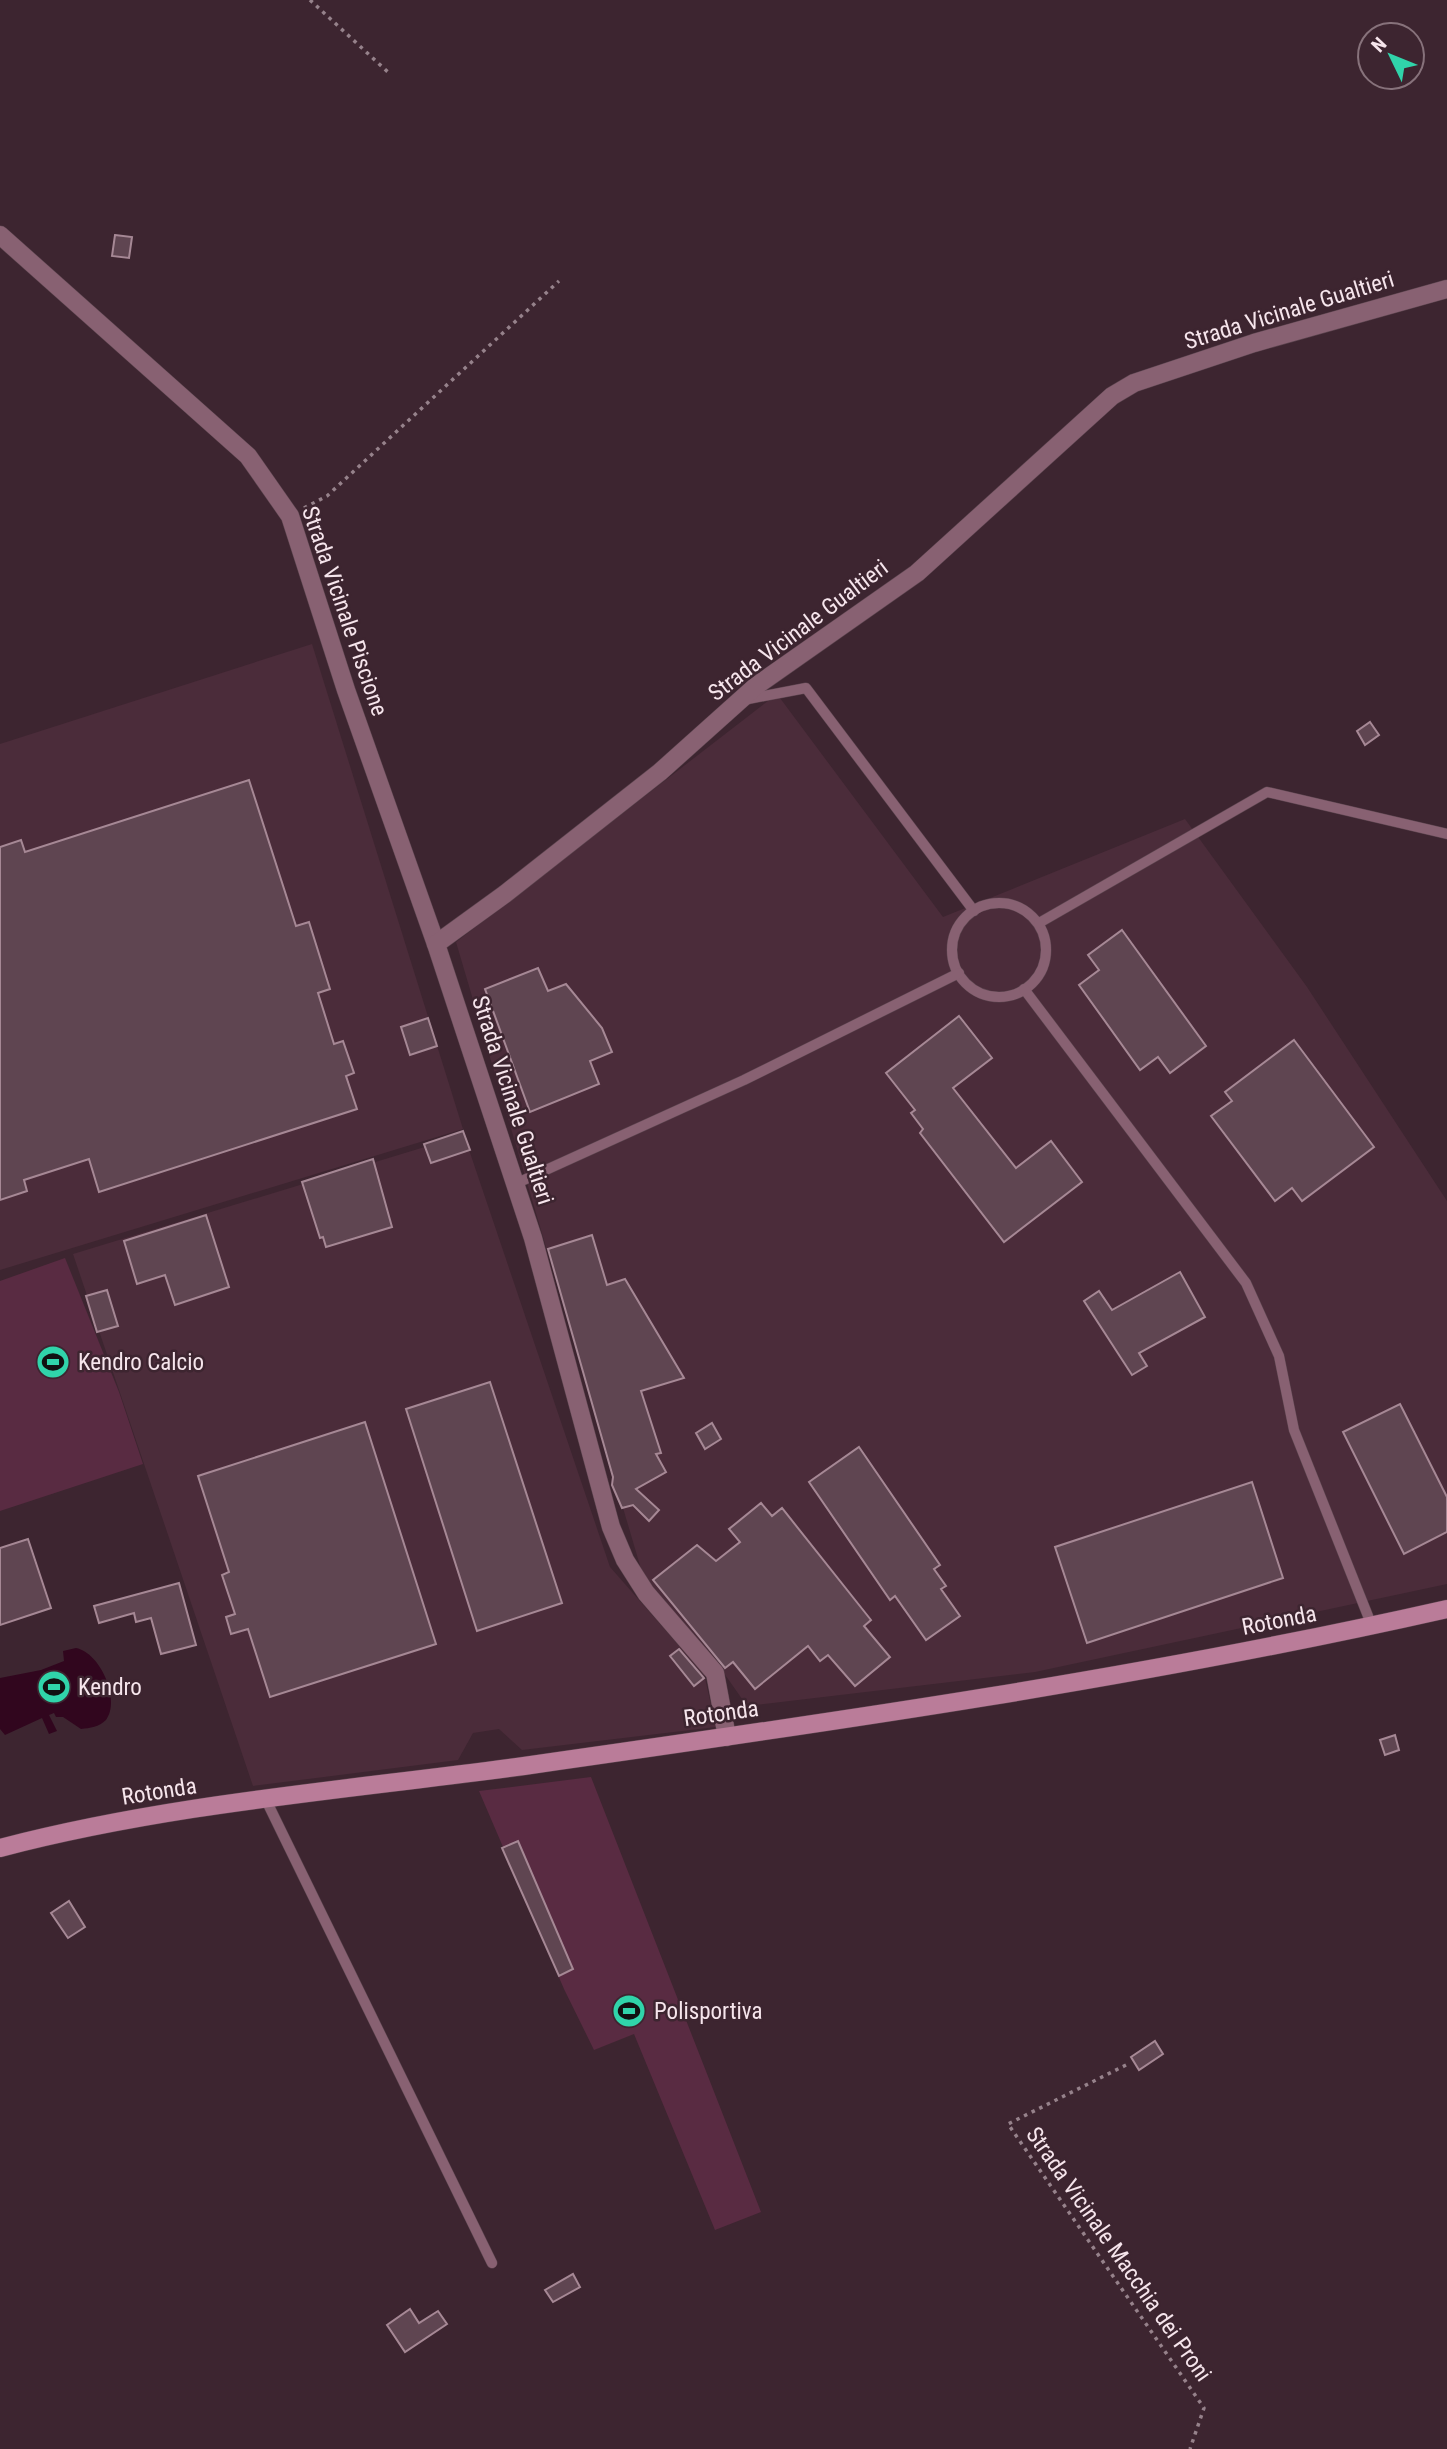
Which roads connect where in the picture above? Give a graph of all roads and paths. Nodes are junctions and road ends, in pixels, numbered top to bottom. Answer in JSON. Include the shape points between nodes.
{"nodes":[{"id":1,"x":310,"y":0,"type":"edge"},
{"id":2,"x":390,"y":74,"type":"dead end"},
{"id":3,"x":0,"y":234,"type":"edge"},
{"id":4,"x":559,"y":281,"type":"dead end"},
{"id":5,"x":1447,"y":289,"type":"edge"},
{"id":6,"x":290,"y":516,"type":"junction"},
{"id":7,"x":741,"y":700,"type":"junction"},
{"id":8,"x":1447,"y":834,"type":"edge"},
{"id":9,"x":974,"y":911,"type":"junction"},
{"id":10,"x":1038,"y":923,"type":"junction"},
{"id":11,"x":436,"y":944,"type":"junction"},
{"id":12,"x":959,"y":974,"type":"junction"},
{"id":13,"x":1024,"y":989,"type":"junction"},
{"id":14,"x":515,"y":1184,"type":"junction"},
{"id":15,"x":1447,"y":1609,"type":"edge"},
{"id":16,"x":1372,"y":1626,"type":"junction"},
{"id":17,"x":727,"y":1737,"type":"junction"},
{"id":18,"x":266,"y":1800,"type":"junction"},
{"id":19,"x":0,"y":1848,"type":"edge"},
{"id":20,"x":1126,"y":2065,"type":"dead end"},
{"id":21,"x":492,"y":2263,"type":"dead end"},
{"id":22,"x":1190,"y":2449,"type":"edge"}],
"edges":[{"from":1,"to":2,"type":"path"},
{"from":3,"to":6,"type":"street","name":"Strada Vicinale Piscione","via":[[248,456]]},
{"from":4,"to":6,"type":"path","via":[[327,496]]},
{"from":5,"to":7,"type":"street","name":"Strada Vicinale Gualtieri","via":[[1316,324],[1134,383],[1112,397],[918,573]]},
{"from":6,"to":11,"type":"street","name":"Strada Vicinale Piscione"},
{"from":7,"to":9,"type":"lane","via":[[806,688]]},
{"from":7,"to":11,"type":"street","name":"Strada Vicinale Gualtieri","via":[[629,796]]},
{"from":8,"to":10,"type":"lane","via":[[1267,792]]},
{"from":9,"to":10,"type":"lane","via":[[997,903],[1013,905]]},
{"from":9,"to":12,"type":"lane","via":[[958,928],[953,942]]},
{"from":10,"to":13,"type":"lane","via":[[1046,952],[1043,967]]},
{"from":11,"to":14,"type":"street","name":"Strada Vicinale Gualtieri"},
{"from":12,"to":13,"type":"lane","via":[[968,985],[988,995],[1010,995]]},
{"from":12,"to":14,"type":"lane","via":[[744,1080]]},
{"from":13,"to":16,"type":"lane","via":[[1246,1283],[1279,1356],[1294,1430]]},
{"from":14,"to":17,"type":"street","name":"Strada Vicinale Gualtieri","via":[[611,1527],[646,1592],[715,1673]]},
{"from":15,"to":16,"type":"main road","name":"Rotonda"},
{"from":16,"to":17,"type":"main road","name":"Rotonda","via":[[1065,1685]]},
{"from":17,"to":18,"type":"main road","name":"Rotonda"},
{"from":18,"to":19,"type":"main road","name":"Rotonda","via":[[70,1831]]},
{"from":18,"to":21,"type":"lane"},
{"from":20,"to":22,"type":"path","name":"Strada Vicinale Macchia dei Proni","via":[[1008,2124],[1204,2408]]}]}
